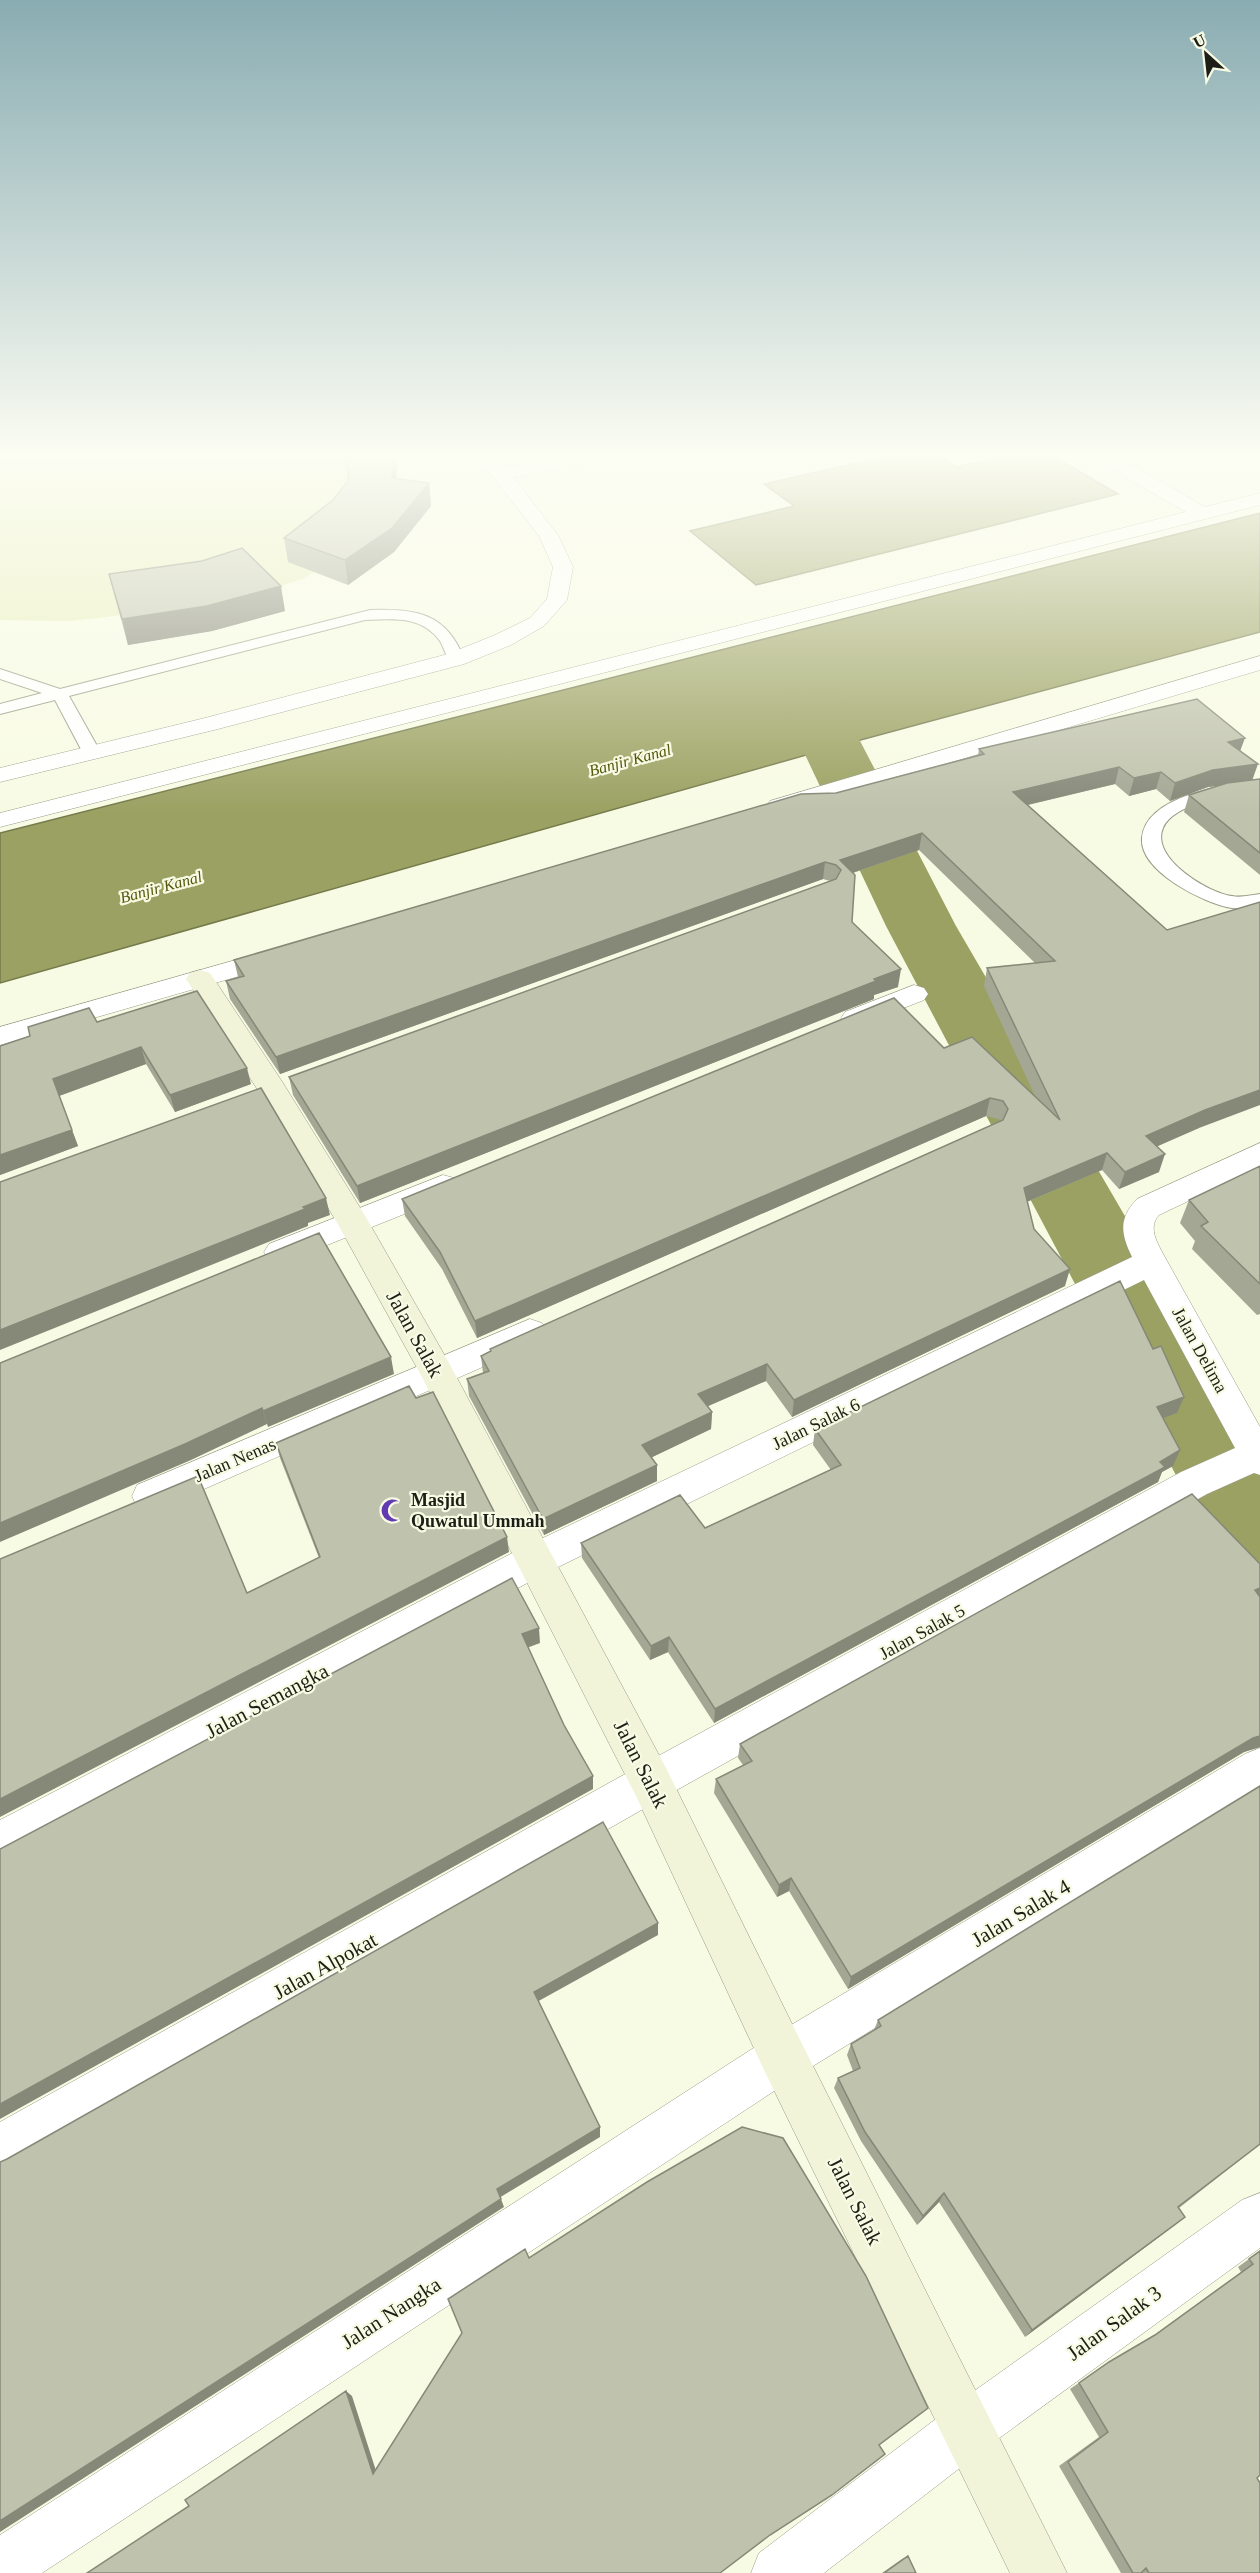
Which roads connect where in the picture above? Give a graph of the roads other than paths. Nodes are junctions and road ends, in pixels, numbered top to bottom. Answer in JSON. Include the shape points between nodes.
{"nodes":[{"id":1,"x":562,"y":573,"type":"edge"},
{"id":2,"x":971,"y":573,"type":"edge"},
{"id":3,"x":456,"y":659,"type":"junction"},
{"id":4,"x":1249,"y":666,"type":"edge"},
{"id":5,"x":0,"y":674,"type":"edge"},
{"id":6,"x":1260,"y":684,"type":"edge"},
{"id":7,"x":60,"y":694,"type":"junction"},
{"id":8,"x":0,"y":709,"type":"edge"},
{"id":9,"x":92,"y":753,"type":"junction"},
{"id":10,"x":0,"y":775,"type":"edge"},
{"id":11,"x":1260,"y":788,"type":"edge"},
{"id":12,"x":761,"y":812,"type":"edge"},
{"id":13,"x":0,"y":820,"type":"edge"},
{"id":14,"x":1260,"y":900,"type":"edge"},
{"id":15,"x":303,"y":948,"type":"edge"},
{"id":16,"x":200,"y":979,"type":"junction"},
{"id":17,"x":914,"y":994,"type":"dead end"},
{"id":18,"x":826,"y":1030,"type":"edge"},
{"id":19,"x":0,"y":1036,"type":"edge"},
{"id":20,"x":1260,"y":1154,"type":"edge"},
{"id":21,"x":463,"y":1178,"type":"edge"},
{"id":22,"x":353,"y":1222,"type":"junction"},
{"id":23,"x":1143,"y":1257,"type":"junction"},
{"id":24,"x":254,"y":1263,"type":"edge"},
{"id":25,"x":556,"y":1320,"type":"edge"},
{"id":26,"x":437,"y":1373,"type":"junction"},
{"id":27,"x":1254,"y":1459,"type":"edge"},
{"id":28,"x":120,"y":1509,"type":"edge"},
{"id":29,"x":535,"y":1560,"type":"junction"},
{"id":30,"x":1260,"y":1768,"type":"edge"},
{"id":31,"x":651,"y":1782,"type":"junction"},
{"id":32,"x":0,"y":1843,"type":"edge"},
{"id":33,"x":783,"y":2057,"type":"junction"},
{"id":34,"x":0,"y":2150,"type":"edge"},
{"id":35,"x":1260,"y":2218,"type":"edge"},
{"id":36,"x":968,"y":2428,"type":"junction"},
{"id":37,"x":0,"y":2568,"type":"edge"},
{"id":38,"x":778,"y":2573,"type":"edge"},
{"id":39,"x":1040,"y":2573,"type":"edge"}],
"edges":[{"from":1,"to":3,"type":"street","via":[[557,600],[537,622]]},
{"from":2,"to":13,"type":"street"},
{"from":3,"to":7,"type":"lane","via":[[442,630],[409,615],[365,615]]},
{"from":3,"to":9,"type":"street"},
{"from":4,"to":6,"type":"street"},
{"from":4,"to":12,"type":"street"},
{"from":5,"to":7,"type":"lane"},
{"from":7,"to":8,"type":"lane"},
{"from":7,"to":9,"type":"lane"},
{"from":9,"to":10,"type":"street"},
{"from":11,"to":14,"type":"lane","via":[[1228,790],[1182,804],[1160,818],[1151,841],[1161,861],[1199,890],[1233,902]]},
{"from":15,"to":16,"type":"street"},
{"from":16,"to":19,"type":"street"},
{"from":16,"to":22,"type":"street","name":"Jalan Salak"},
{"from":17,"to":18,"type":"street"},
{"from":20,"to":23,"type":"street","via":[[1148,1207],[1137,1219]]},
{"from":21,"to":22,"type":"street"},
{"from":22,"to":24,"type":"street"},
{"from":22,"to":26,"type":"street","name":"Jalan Salak"},
{"from":23,"to":27,"type":"street","name":"Jalan Delima"},
{"from":23,"to":29,"type":"street","name":"Jalan Salak 6","via":[[1097,1287]]},
{"from":25,"to":26,"type":"street","name":"Jalan Nenas"},
{"from":26,"to":28,"type":"street","name":"Jalan Nenas"},
{"from":26,"to":29,"type":"street","name":"Jalan Salak"},
{"from":27,"to":31,"type":"street","name":"Jalan Salak 5","via":[[1194,1483]]},
{"from":29,"to":31,"type":"street","name":"Jalan Salak"},
{"from":29,"to":32,"type":"street","name":"Jalan Semangka"},
{"from":30,"to":33,"type":"street","name":"Jalan Salak 4"},
{"from":31,"to":33,"type":"street","name":"Jalan Salak"},
{"from":31,"to":34,"type":"street","name":"Jalan Alpokat"},
{"from":33,"to":36,"type":"street","name":"Jalan Salak"},
{"from":33,"to":37,"type":"street","name":"Jalan Nangka"},
{"from":35,"to":36,"type":"street","name":"Jalan Salak 3"},
{"from":36,"to":38,"type":"street","name":"Jalan Salak 3"},
{"from":36,"to":39,"type":"street","name":"Jalan Salak"}]}
